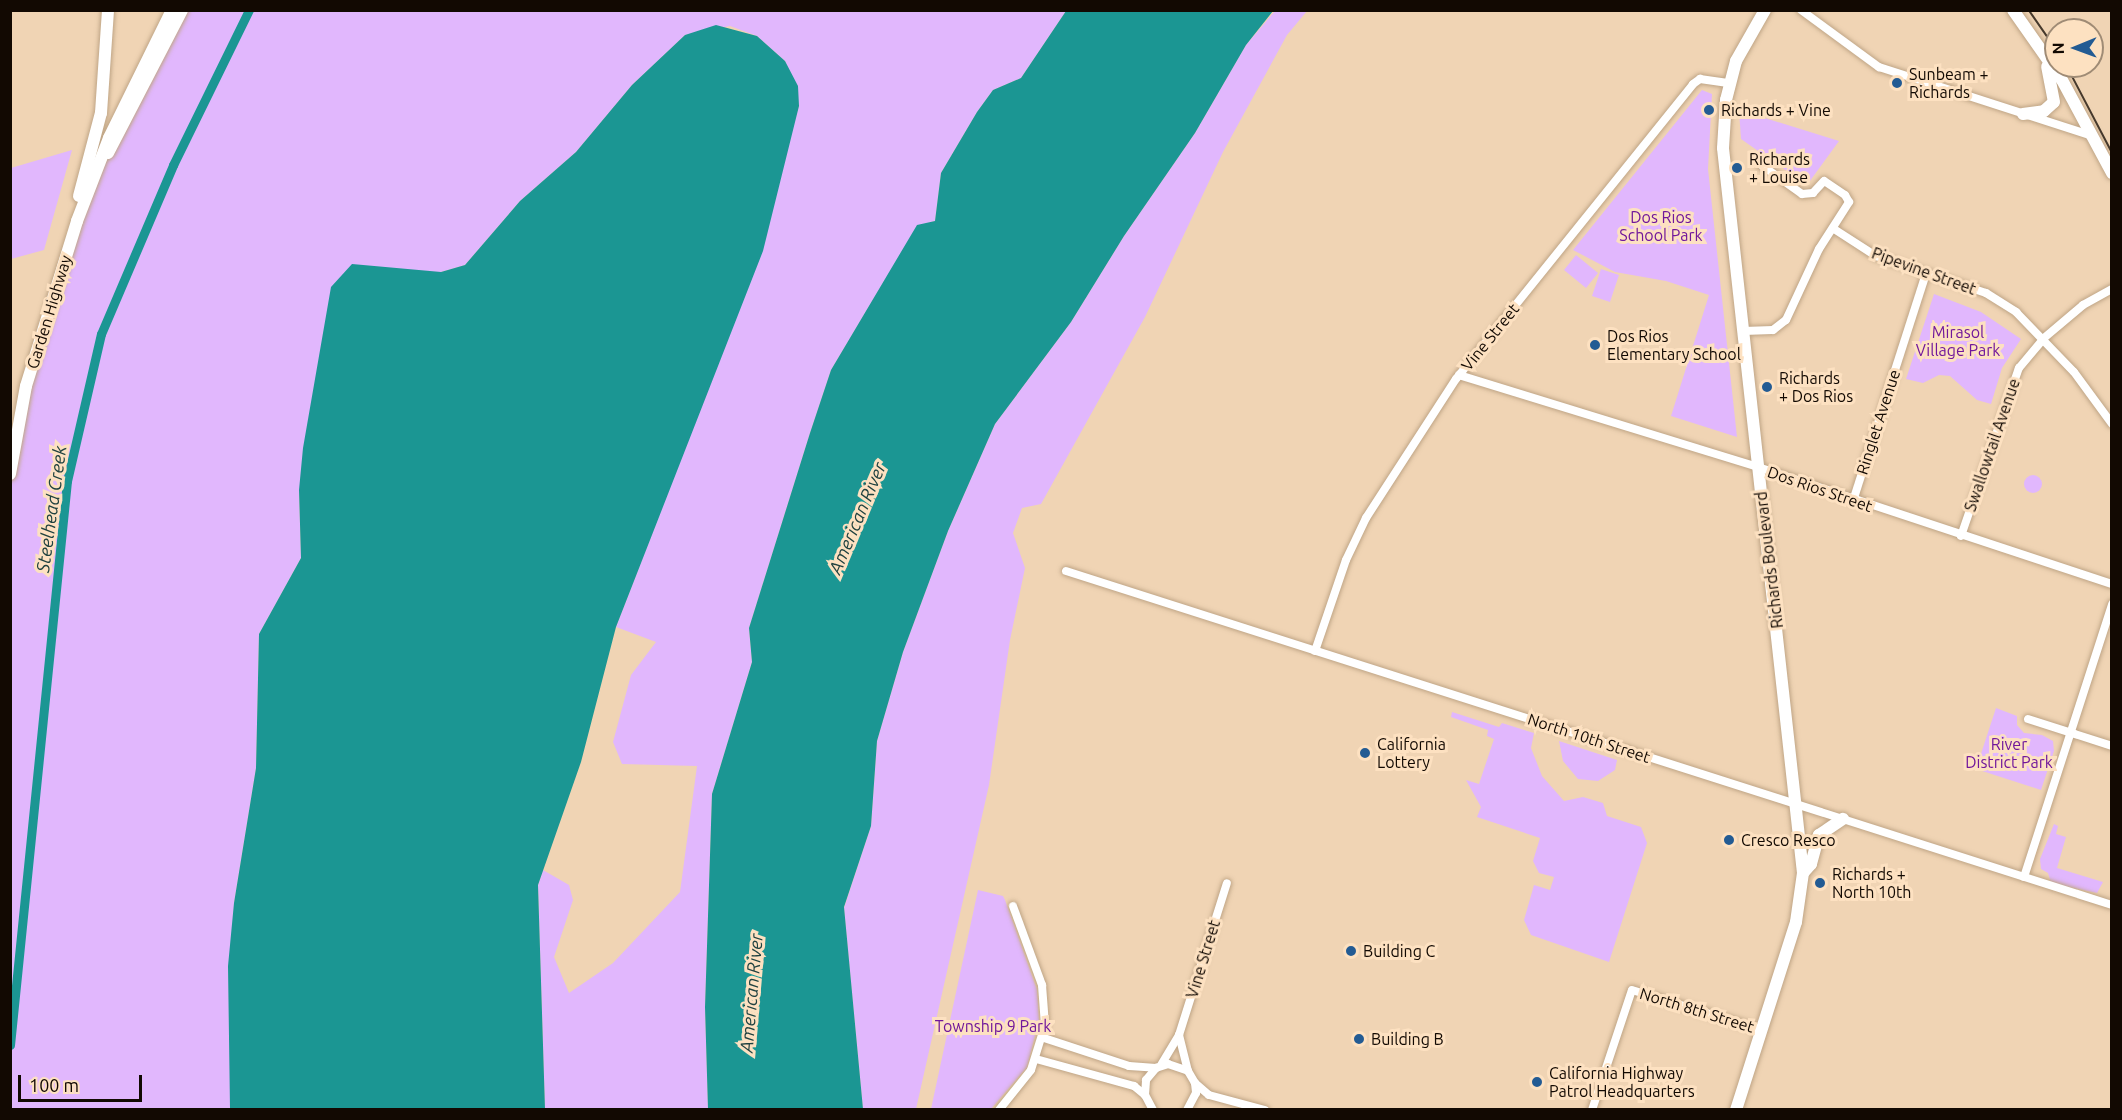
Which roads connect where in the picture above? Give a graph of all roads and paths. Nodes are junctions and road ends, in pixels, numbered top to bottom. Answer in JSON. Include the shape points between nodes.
{"nodes":[{"id":1,"x":108,"y":10,"type":"edge"},
{"id":2,"x":172,"y":10,"type":"edge"},
{"id":3,"x":182,"y":10,"type":"edge"},
{"id":4,"x":1765,"y":10,"type":"edge"},
{"id":5,"x":1801,"y":10,"type":"edge"},
{"id":6,"x":2013,"y":10,"type":"edge"},
{"id":7,"x":2042,"y":51,"type":"junction"},
{"id":8,"x":1730,"y":82,"type":"junction"},
{"id":9,"x":2023,"y":114,"type":"junction"},
{"id":10,"x":2093,"y":136,"type":"junction"},
{"id":11,"x":103,"y":159,"type":"junction"},
{"id":12,"x":1760,"y":164,"type":"dead end"},
{"id":13,"x":2112,"y":173,"type":"edge"},
{"id":14,"x":77,"y":221,"type":"junction"},
{"id":15,"x":1834,"y":229,"type":"junction"},
{"id":16,"x":1926,"y":273,"type":"junction"},
{"id":17,"x":2112,"y":289,"type":"edge"},
{"id":18,"x":1743,"y":331,"type":"junction"},
{"id":19,"x":2044,"y":338,"type":"junction"},
{"id":20,"x":1459,"y":375,"type":"junction"},
{"id":21,"x":2112,"y":424,"type":"edge"},
{"id":22,"x":1758,"y":467,"type":"junction"},
{"id":23,"x":10,"y":474,"type":"edge"},
{"id":24,"x":1853,"y":501,"type":"junction"},
{"id":25,"x":1961,"y":536,"type":"junction"},
{"id":26,"x":1066,"y":571,"type":"dead end"},
{"id":27,"x":2112,"y":584,"type":"edge"},
{"id":28,"x":2112,"y":604,"type":"edge"},
{"id":29,"x":1315,"y":651,"type":"junction"},
{"id":30,"x":2028,"y":719,"type":"dead end"},
{"id":31,"x":2071,"y":732,"type":"junction"},
{"id":32,"x":2112,"y":746,"type":"edge"},
{"id":33,"x":1796,"y":804,"type":"junction"},
{"id":34,"x":1843,"y":819,"type":"junction"},
{"id":35,"x":1803,"y":873,"type":"junction"},
{"id":36,"x":2024,"y":877,"type":"junction"},
{"id":37,"x":1227,"y":883,"type":"dead end"},
{"id":38,"x":2112,"y":905,"type":"edge"},
{"id":39,"x":1013,"y":906,"type":"dead end"},
{"id":40,"x":1762,"y":1030,"type":"junction"},
{"id":41,"x":1179,"y":1035,"type":"junction"},
{"id":42,"x":1044,"y":1038,"type":"junction"},
{"id":43,"x":1036,"y":1059,"type":"junction"},
{"id":44,"x":1159,"y":1066,"type":"junction"},
{"id":45,"x":1188,"y":1071,"type":"junction"},
{"id":46,"x":1195,"y":1083,"type":"junction"},
{"id":47,"x":1145,"y":1095,"type":"junction"},
{"id":48,"x":1151,"y":1108,"type":"edge"},
{"id":49,"x":999,"y":1110,"type":"edge"},
{"id":50,"x":1187,"y":1110,"type":"edge"},
{"id":51,"x":1265,"y":1110,"type":"edge"},
{"id":52,"x":1592,"y":1110,"type":"edge"},
{"id":53,"x":1736,"y":1110,"type":"edge"}],
"edges":[{"from":1,"to":14,"type":"main road","via":[[101,113],[79,194]]},
{"from":2,"to":11,"type":"main road","via":[[109,138]]},
{"from":3,"to":11,"type":"main road","via":[[116,144]]},
{"from":4,"to":8,"type":"main road","name":"Richards Boulevard","via":[[1743,46]]},
{"from":5,"to":9,"type":"street","via":[[1879,67]]},
{"from":6,"to":7,"type":"main road"},
{"from":7,"to":9,"type":"main road","via":[[2055,99],[2044,111]]},
{"from":7,"to":10,"type":"main road"},
{"from":8,"to":18,"type":"main road","name":"Richards Boulevard","via":[[1723,148]]},
{"from":8,"to":20,"type":"street","name":"Vine Street","via":[[1700,79],[1693,84]]},
{"from":9,"to":10,"type":"street"},
{"from":10,"to":13,"type":"main road"},
{"from":11,"to":14,"type":"main road"},
{"from":12,"to":15,"type":"street","via":[[1802,194],[1813,193],[1824,181],[1845,195],[1849,202]]},
{"from":14,"to":23,"type":"main road","name":"Garden Highway","via":[[26,386]]},
{"from":15,"to":16,"type":"street","name":"Pipevine Street","via":[[1876,256]]},
{"from":15,"to":18,"type":"street","via":[[1819,249],[1785,320],[1773,330]]},
{"from":16,"to":19,"type":"street","name":"Pipevine Street","via":[[1986,293],[2016,312]]},
{"from":16,"to":24,"type":"street","name":"Ringlet Avenue"},
{"from":17,"to":19,"type":"street","name":"Swallowtail Avenue","via":[[2083,305]]},
{"from":18,"to":22,"type":"main road","name":"Richards Boulevard"},
{"from":19,"to":21,"type":"street","name":"Pipevine Street"},
{"from":19,"to":25,"type":"street","name":"Swallowtail Avenue","via":[[2015,376]]},
{"from":20,"to":22,"type":"street","name":"Dos Rios Street"},
{"from":20,"to":29,"type":"street","name":"Vine Street","via":[[1366,518]]},
{"from":22,"to":24,"type":"street","name":"Dos Rios Street"},
{"from":22,"to":33,"type":"main road","name":"Richards Boulevard"},
{"from":24,"to":25,"type":"street","name":"Dos Rios Street"},
{"from":25,"to":27,"type":"street","name":"Dos Rios Street"},
{"from":26,"to":29,"type":"street","name":"North 10th Street"},
{"from":28,"to":31,"type":"street"},
{"from":29,"to":33,"type":"street","name":"North 10th Street"},
{"from":30,"to":31,"type":"street"},
{"from":31,"to":32,"type":"street"},
{"from":31,"to":36,"type":"street"},
{"from":33,"to":34,"type":"street","name":"North 10th Street"},
{"from":33,"to":35,"type":"main road","name":"Richards Boulevard"},
{"from":34,"to":35,"type":"main road","via":[[1819,835],[1811,864]]},
{"from":34,"to":36,"type":"street","name":"North 10th Street"},
{"from":35,"to":40,"type":"main road","name":"Richards Boulevard","via":[[1796,922]]},
{"from":36,"to":38,"type":"street","name":"North 10th Street"},
{"from":37,"to":41,"type":"street","name":"Vine Street"},
{"from":39,"to":42,"type":"street","via":[[1042,985]]},
{"from":40,"to":52,"type":"street","name":"North 8th Street","via":[[1632,990]]},
{"from":40,"to":53,"type":"main road","name":"Richards Boulevard"},
{"from":41,"to":44,"type":"street","name":"Vine Street"},
{"from":41,"to":45,"type":"street"},
{"from":42,"to":43,"type":"street"},
{"from":42,"to":44,"type":"street","via":[[1129,1066]]},
{"from":43,"to":47,"type":"street","via":[[1134,1086]]},
{"from":43,"to":49,"type":"street","via":[[1027,1077]]},
{"from":44,"to":45,"type":"street","via":[[1176,1064]]},
{"from":44,"to":47,"type":"street","name":"Vine Street","via":[[1146,1080]]},
{"from":45,"to":46,"type":"street"},
{"from":46,"to":50,"type":"street","via":[[1196,1093]]},
{"from":46,"to":51,"type":"street","via":[[1209,1095]]},
{"from":47,"to":48,"type":"street"}]}
